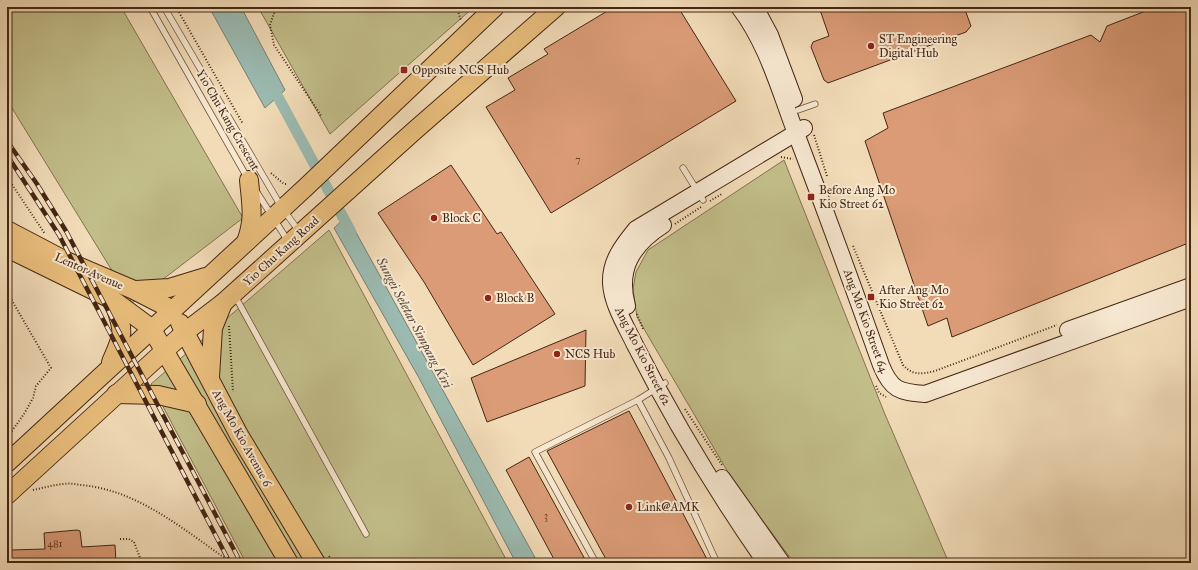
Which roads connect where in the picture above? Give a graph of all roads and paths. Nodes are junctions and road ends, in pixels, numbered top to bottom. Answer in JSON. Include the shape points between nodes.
{"nodes":[{"id":1,"x":150,"y":7,"type":"edge"},
{"id":2,"x":164,"y":7,"type":"edge"},
{"id":3,"x":176,"y":7,"type":"edge"},
{"id":4,"x":276,"y":7,"type":"edge"},
{"id":5,"x":495,"y":7,"type":"edge"},
{"id":6,"x":556,"y":7,"type":"edge"},
{"id":7,"x":739,"y":7,"type":"edge"},
{"id":8,"x":755,"y":7,"type":"edge"},
{"id":9,"x":759,"y":26,"type":"junction"},
{"id":10,"x":815,"y":104,"type":"dead end"},
{"id":11,"x":798,"y":110,"type":"junction"},
{"id":12,"x":322,"y":117,"type":"dead end"},
{"id":13,"x":247,"y":130,"type":"dead end"},
{"id":14,"x":800,"y":139,"type":"junction"},
{"id":15,"x":777,"y":159,"type":"dead end"},
{"id":16,"x":797,"y":165,"type":"dead end"},
{"id":17,"x":683,"y":168,"type":"dead end"},
{"id":18,"x":269,"y":169,"type":"dead end"},
{"id":19,"x":7,"y":177,"type":"edge"},
{"id":20,"x":827,"y":177,"type":"dead end"},
{"id":21,"x":249,"y":180,"type":"junction"},
{"id":22,"x":299,"y":185,"type":"junction"},
{"id":23,"x":728,"y":190,"type":"dead end"},
{"id":24,"x":703,"y":200,"type":"junction"},
{"id":25,"x":278,"y":213,"type":"junction"},
{"id":26,"x":675,"y":224,"type":"dead end"},
{"id":27,"x":7,"y":230,"type":"edge"},
{"id":28,"x":295,"y":238,"type":"junction"},
{"id":29,"x":49,"y":239,"type":"dead end"},
{"id":30,"x":850,"y":240,"type":"dead end"},
{"id":31,"x":246,"y":242,"type":"junction"},
{"id":32,"x":7,"y":248,"type":"edge"},
{"id":33,"x":213,"y":274,"type":"junction"},
{"id":34,"x":1191,"y":286,"type":"edge"},
{"id":35,"x":134,"y":290,"type":"junction"},
{"id":36,"x":7,"y":292,"type":"edge"},
{"id":37,"x":228,"y":299,"type":"junction"},
{"id":38,"x":113,"y":300,"type":"junction"},
{"id":39,"x":1188,"y":304,"type":"edge"},
{"id":40,"x":627,"y":308,"type":"junction"},
{"id":41,"x":173,"y":310,"type":"junction"},
{"id":42,"x":229,"y":324,"type":"dead end"},
{"id":43,"x":1060,"y":324,"type":"dead end"},
{"id":44,"x":151,"y":328,"type":"junction"},
{"id":45,"x":1191,"y":328,"type":"edge"},
{"id":46,"x":185,"y":332,"type":"junction"},
{"id":47,"x":645,"y":335,"type":"dead end"},
{"id":48,"x":165,"y":350,"type":"junction"},
{"id":49,"x":108,"y":369,"type":"junction"},
{"id":50,"x":874,"y":379,"type":"dead end"},
{"id":51,"x":210,"y":380,"type":"junction"},
{"id":52,"x":661,"y":385,"type":"junction"},
{"id":53,"x":116,"y":394,"type":"junction"},
{"id":54,"x":236,"y":397,"type":"dead end"},
{"id":55,"x":638,"y":400,"type":"junction"},
{"id":56,"x":891,"y":400,"type":"dead end"},
{"id":57,"x":197,"y":404,"type":"junction"},
{"id":58,"x":683,"y":404,"type":"dead end"},
{"id":59,"x":7,"y":438,"type":"edge"},
{"id":60,"x":7,"y":463,"type":"edge"},
{"id":61,"x":725,"y":469,"type":"dead end"},
{"id":62,"x":26,"y":492,"type":"dead end"},
{"id":63,"x":7,"y":495,"type":"edge"},
{"id":64,"x":366,"y":534,"type":"dead end"},
{"id":65,"x":120,"y":539,"type":"dead end"},
{"id":66,"x":320,"y":556,"type":"edge"},
{"id":67,"x":142,"y":563,"type":"edge"},
{"id":68,"x":232,"y":563,"type":"edge"},
{"id":69,"x":289,"y":563,"type":"edge"},
{"id":70,"x":334,"y":563,"type":"edge"},
{"id":71,"x":596,"y":563,"type":"edge"},
{"id":72,"x":717,"y":563,"type":"edge"},
{"id":73,"x":766,"y":563,"type":"edge"},
{"id":74,"x":782,"y":563,"type":"edge"}],
"edges":[{"from":1,"to":21,"type":"lane","name":"Yio Chu Kang Crescent"},
{"from":2,"to":25,"type":"lane","name":"Yio Chu Kang Crescent"},
{"from":3,"to":13,"type":"path"},
{"from":4,"to":12,"type":"path","via":[[270,25],[274,45]]},
{"from":5,"to":22,"type":"main road","via":[[337,157]]},
{"from":6,"to":28,"type":"main road","name":"Yio Chu Kang Road"},
{"from":7,"to":9,"type":"street","name":"Ang Mo Kio Street 64"},
{"from":8,"to":9,"type":"street","name":"Ang Mo Kio Street 64"},
{"from":9,"to":11,"type":"street","name":"Ang Mo Kio Street 64","via":[[782,65]]},
{"from":9,"to":14,"type":"street","name":"Ang Mo Kio Street 64"},
{"from":10,"to":11,"type":"lane"},
{"from":11,"to":14,"type":"street","name":"Ang Mo Kio Street 64"},
{"from":14,"to":15,"type":"path"},
{"from":14,"to":16,"type":"path"},
{"from":14,"to":20,"type":"path"},
{"from":14,"to":24,"type":"street","name":"Ang Mo Kio Street 62"},
{"from":14,"to":34,"type":"street","name":"Ang Mo Kio Street 64","via":[[891,365],[902,381],[920,385],[931,383],[1098,318]]},
{"from":14,"to":39,"type":"street","name":"Ang Mo Kio Street 64","via":[[886,378],[893,387],[906,393],[925,394]]},
{"from":17,"to":24,"type":"lane"},
{"from":18,"to":22,"type":"path","via":[[276,179],[284,184]]},
{"from":19,"to":29,"type":"path"},
{"from":21,"to":25,"type":"lane","name":"Yio Chu Kang Crescent"},
{"from":21,"to":31,"type":"main road","via":[[252,215]]},
{"from":22,"to":25,"type":"main road"},
{"from":23,"to":24,"type":"path"},
{"from":24,"to":26,"type":"path"},
{"from":24,"to":40,"type":"street","name":"Ang Mo Kio Street 62","via":[[636,229],[621,247],[612,267],[611,282]]},
{"from":25,"to":28,"type":"lane","name":"Yio Chu Kang Crescent"},
{"from":25,"to":28,"type":"lane","name":"Yio Chu Kang Crescent"},
{"from":25,"to":31,"type":"main road"},
{"from":27,"to":35,"type":"main road","name":"Lentor Avenue","via":[[66,261]]},
{"from":28,"to":37,"type":"main road","name":"Yio Chu Kang Road"},
{"from":30,"to":43,"type":"path","via":[[903,365],[908,371],[919,375],[935,371]]},
{"from":31,"to":33,"type":"main road"},
{"from":32,"to":38,"type":"main road","name":"Lentor Avenue"},
{"from":33,"to":35,"type":"main road","via":[[170,288]]},
{"from":33,"to":41,"type":"main road"},
{"from":35,"to":41,"type":"main road","name":"Lentor Avenue"},
{"from":36,"to":59,"type":"path","via":[[51,368],[36,386],[27,409]]},
{"from":37,"to":46,"type":"main road","name":"Yio Chu Kang Road"},
{"from":37,"to":51,"type":"main road","via":[[213,328]]},
{"from":37,"to":64,"type":"lane"},
{"from":38,"to":44,"type":"main road","name":"Lentor Avenue"},
{"from":38,"to":49,"type":"main road","via":[[123,329]]},
{"from":39,"to":45,"type":"path"},
{"from":40,"to":47,"type":"path"},
{"from":40,"to":52,"type":"street","name":"Ang Mo Kio Street 62","via":[[647,359]]},
{"from":41,"to":44,"type":"main road"},
{"from":41,"to":46,"type":"main road","name":"Ang Mo Kio Avenue 6"},
{"from":42,"to":54,"type":"path","via":[[233,391]]},
{"from":44,"to":48,"type":"main road","name":"Ang Mo Kio Avenue 6"},
{"from":44,"to":49,"type":"main road"},
{"from":46,"to":48,"type":"main road","name":"Yio Chu Kang Road"},
{"from":46,"to":51,"type":"main road","name":"Ang Mo Kio Avenue 6"},
{"from":48,"to":53,"type":"main road","name":"Yio Chu Kang Road"},
{"from":48,"to":57,"type":"main road","name":"Ang Mo Kio Avenue 6"},
{"from":49,"to":60,"type":"main road"},
{"from":50,"to":56,"type":"path","via":[[879,393]]},
{"from":51,"to":66,"type":"main road","name":"Ang Mo Kio Avenue 6","via":[[239,435]]},
{"from":52,"to":55,"type":"lane"},
{"from":52,"to":73,"type":"street","name":"Ang Mo Kio Street 62","via":[[732,514]]},
{"from":52,"to":74,"type":"street","name":"Ang Mo Kio Street 62","via":[[723,480]]},
{"from":53,"to":57,"type":"main road","via":[[158,395]]},
{"from":53,"to":63,"type":"main road","name":"Yio Chu Kang Road"},
{"from":55,"to":71,"type":"lane","via":[[601,422],[535,452]]},
{"from":55,"to":72,"type":"lane","via":[[669,458]]},
{"from":57,"to":69,"type":"main road","name":"Ang Mo Kio Avenue 6"},
{"from":58,"to":61,"type":"path"},
{"from":62,"to":68,"type":"path","via":[[63,483],[111,491],[153,509]]},
{"from":65,"to":67,"type":"path","via":[[134,542]]},
{"from":66,"to":70,"type":"path"}]}
